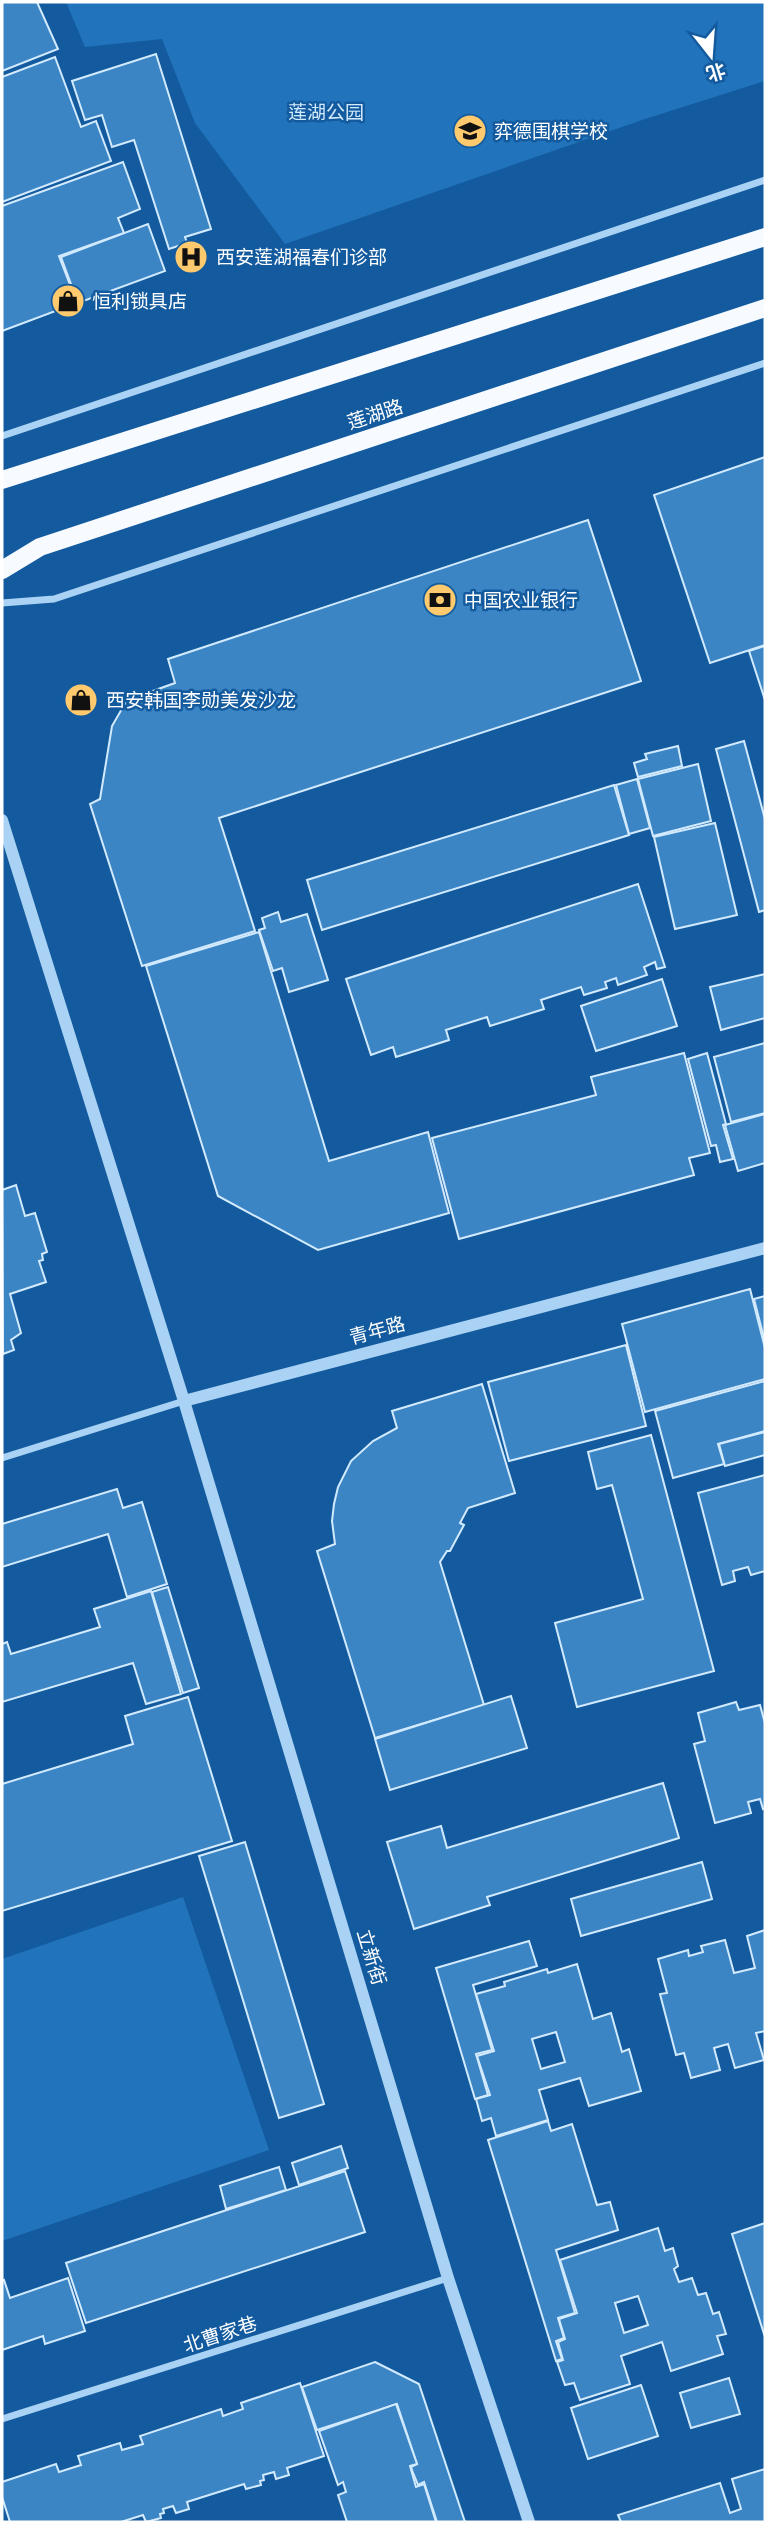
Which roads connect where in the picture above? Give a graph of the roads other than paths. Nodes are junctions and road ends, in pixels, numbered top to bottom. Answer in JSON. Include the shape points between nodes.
{"nodes":[{"id":1,"x":765,"y":180,"type":"edge"},
{"id":2,"x":765,"y":237,"type":"edge"},
{"id":3,"x":765,"y":308,"type":"edge"},
{"id":4,"x":765,"y":363,"type":"edge"},
{"id":5,"x":2,"y":436,"type":"edge"},
{"id":6,"x":2,"y":480,"type":"edge"},
{"id":7,"x":2,"y":570,"type":"edge"},
{"id":8,"x":2,"y":603,"type":"edge"},
{"id":9,"x":2,"y":820,"type":"edge"},
{"id":10,"x":765,"y":1248,"type":"edge"},
{"id":11,"x":184,"y":1401,"type":"junction"},
{"id":12,"x":2,"y":1458,"type":"edge"},
{"id":13,"x":448,"y":2278,"type":"junction"},
{"id":14,"x":2,"y":2419,"type":"edge"},
{"id":15,"x":529,"y":2522,"type":"edge"}],
"edges":[{"from":1,"to":5,"type":"street"},
{"from":2,"to":6,"type":"main road"},
{"from":3,"to":7,"type":"main road","name":"莲湖路","via":[[40,547]]},
{"from":4,"to":8,"type":"street","via":[[54,598]]},
{"from":9,"to":11,"type":"street","name":"立新街"},
{"from":10,"to":11,"type":"street","name":"青年路"},
{"from":11,"to":12,"type":"street","name":"青年路"},
{"from":11,"to":13,"type":"street","name":"立新街"},
{"from":13,"to":14,"type":"street","name":"北曹家巷"},
{"from":13,"to":15,"type":"street","name":"立新街"}]}
